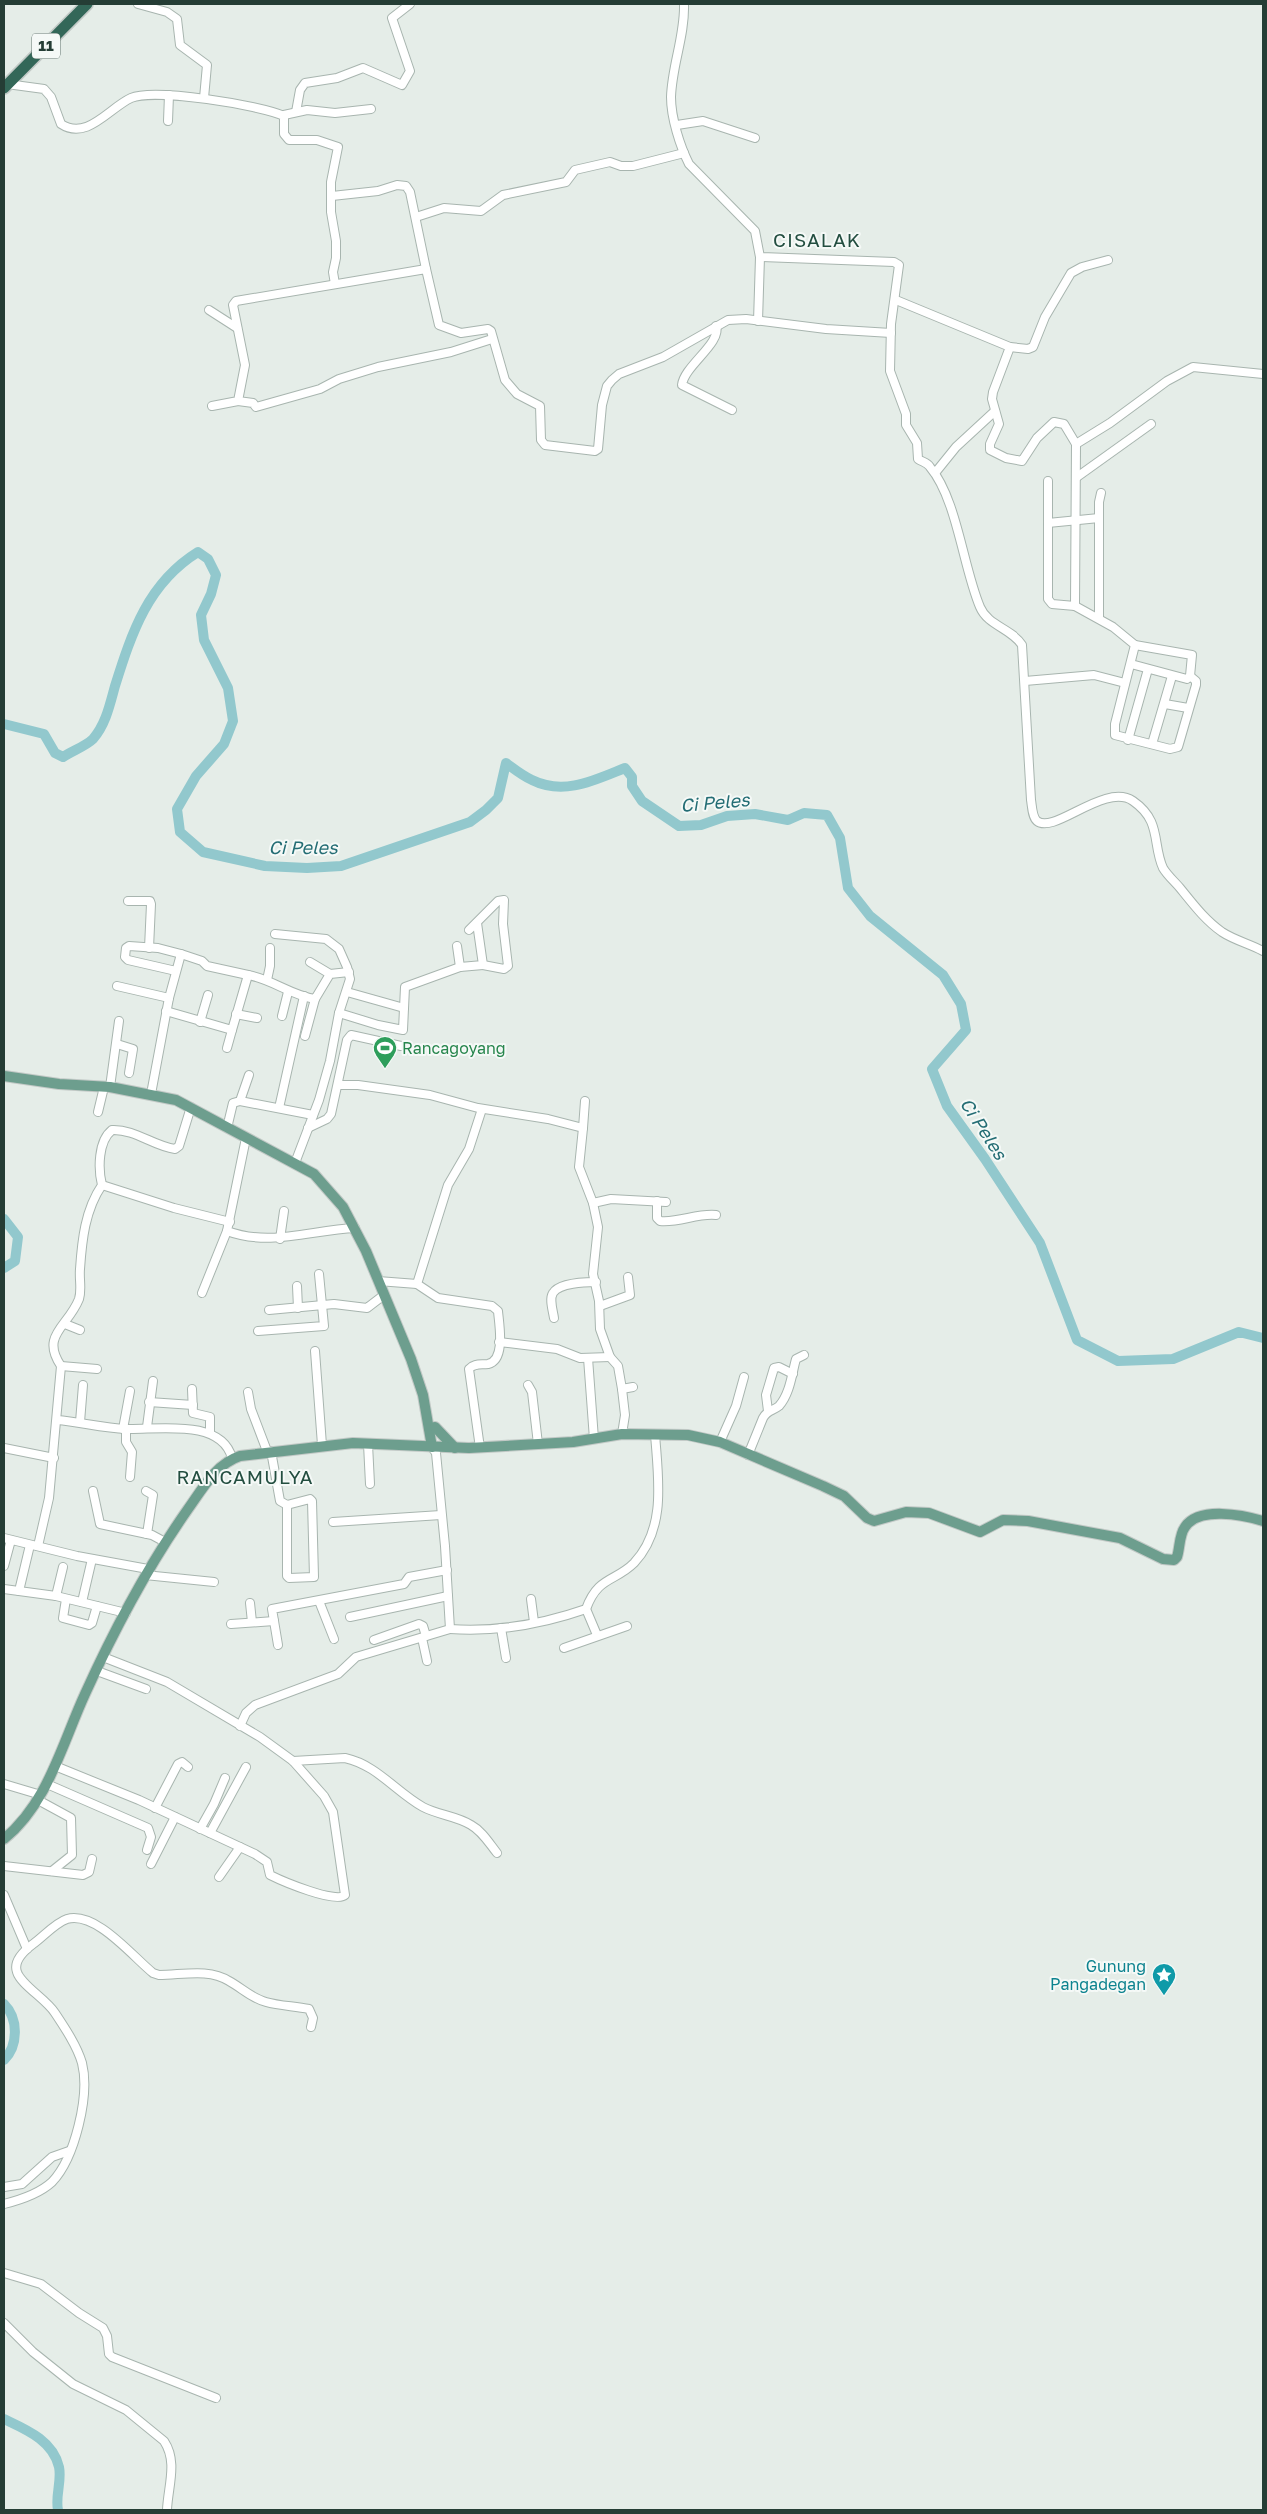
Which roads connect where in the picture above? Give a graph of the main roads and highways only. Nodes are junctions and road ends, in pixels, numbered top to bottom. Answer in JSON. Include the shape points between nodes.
{"nodes":[{"id":1,"x":87,"y":4,"type":"edge"},
{"id":2,"x":6,"y":86,"type":"edge"},
{"id":3,"x":4,"y":1076,"type":"edge"},
{"id":4,"x":432,"y":1427,"type":"junction"},
{"id":5,"x":415,"y":1446,"type":"junction"},
{"id":6,"x":456,"y":1448,"type":"junction"},
{"id":7,"x":436,"y":1449,"type":"junction"},
{"id":8,"x":1263,"y":1520,"type":"edge"},
{"id":9,"x":4,"y":1839,"type":"edge"}],
"edges":[{"from":1,"to":2,"type":"highway","number":"11"},
{"from":3,"to":4,"type":"main road","via":[[107,1087],[176,1100],[319,1178],[355,1228],[411,1358]]},
{"from":4,"to":5,"type":"main road","via":[[424,1441]]},
{"from":4,"to":6,"type":"main road"},
{"from":4,"to":7,"type":"main road"},
{"from":5,"to":7,"type":"main road"},
{"from":5,"to":9,"type":"main road","via":[[322,1445],[269,1451],[232,1458],[211,1477],[147,1572],[103,1656],[39,1798]]},
{"from":6,"to":7,"type":"main road"},
{"from":6,"to":8,"type":"main road","via":[[538,1444],[622,1434],[701,1437],[720,1442],[844,1496],[870,1521],[906,1512],[929,1513],[980,1532],[1003,1520],[1028,1521],[1120,1538],[1167,1560],[1176,1559],[1184,1528],[1196,1519],[1220,1514]]}]}
